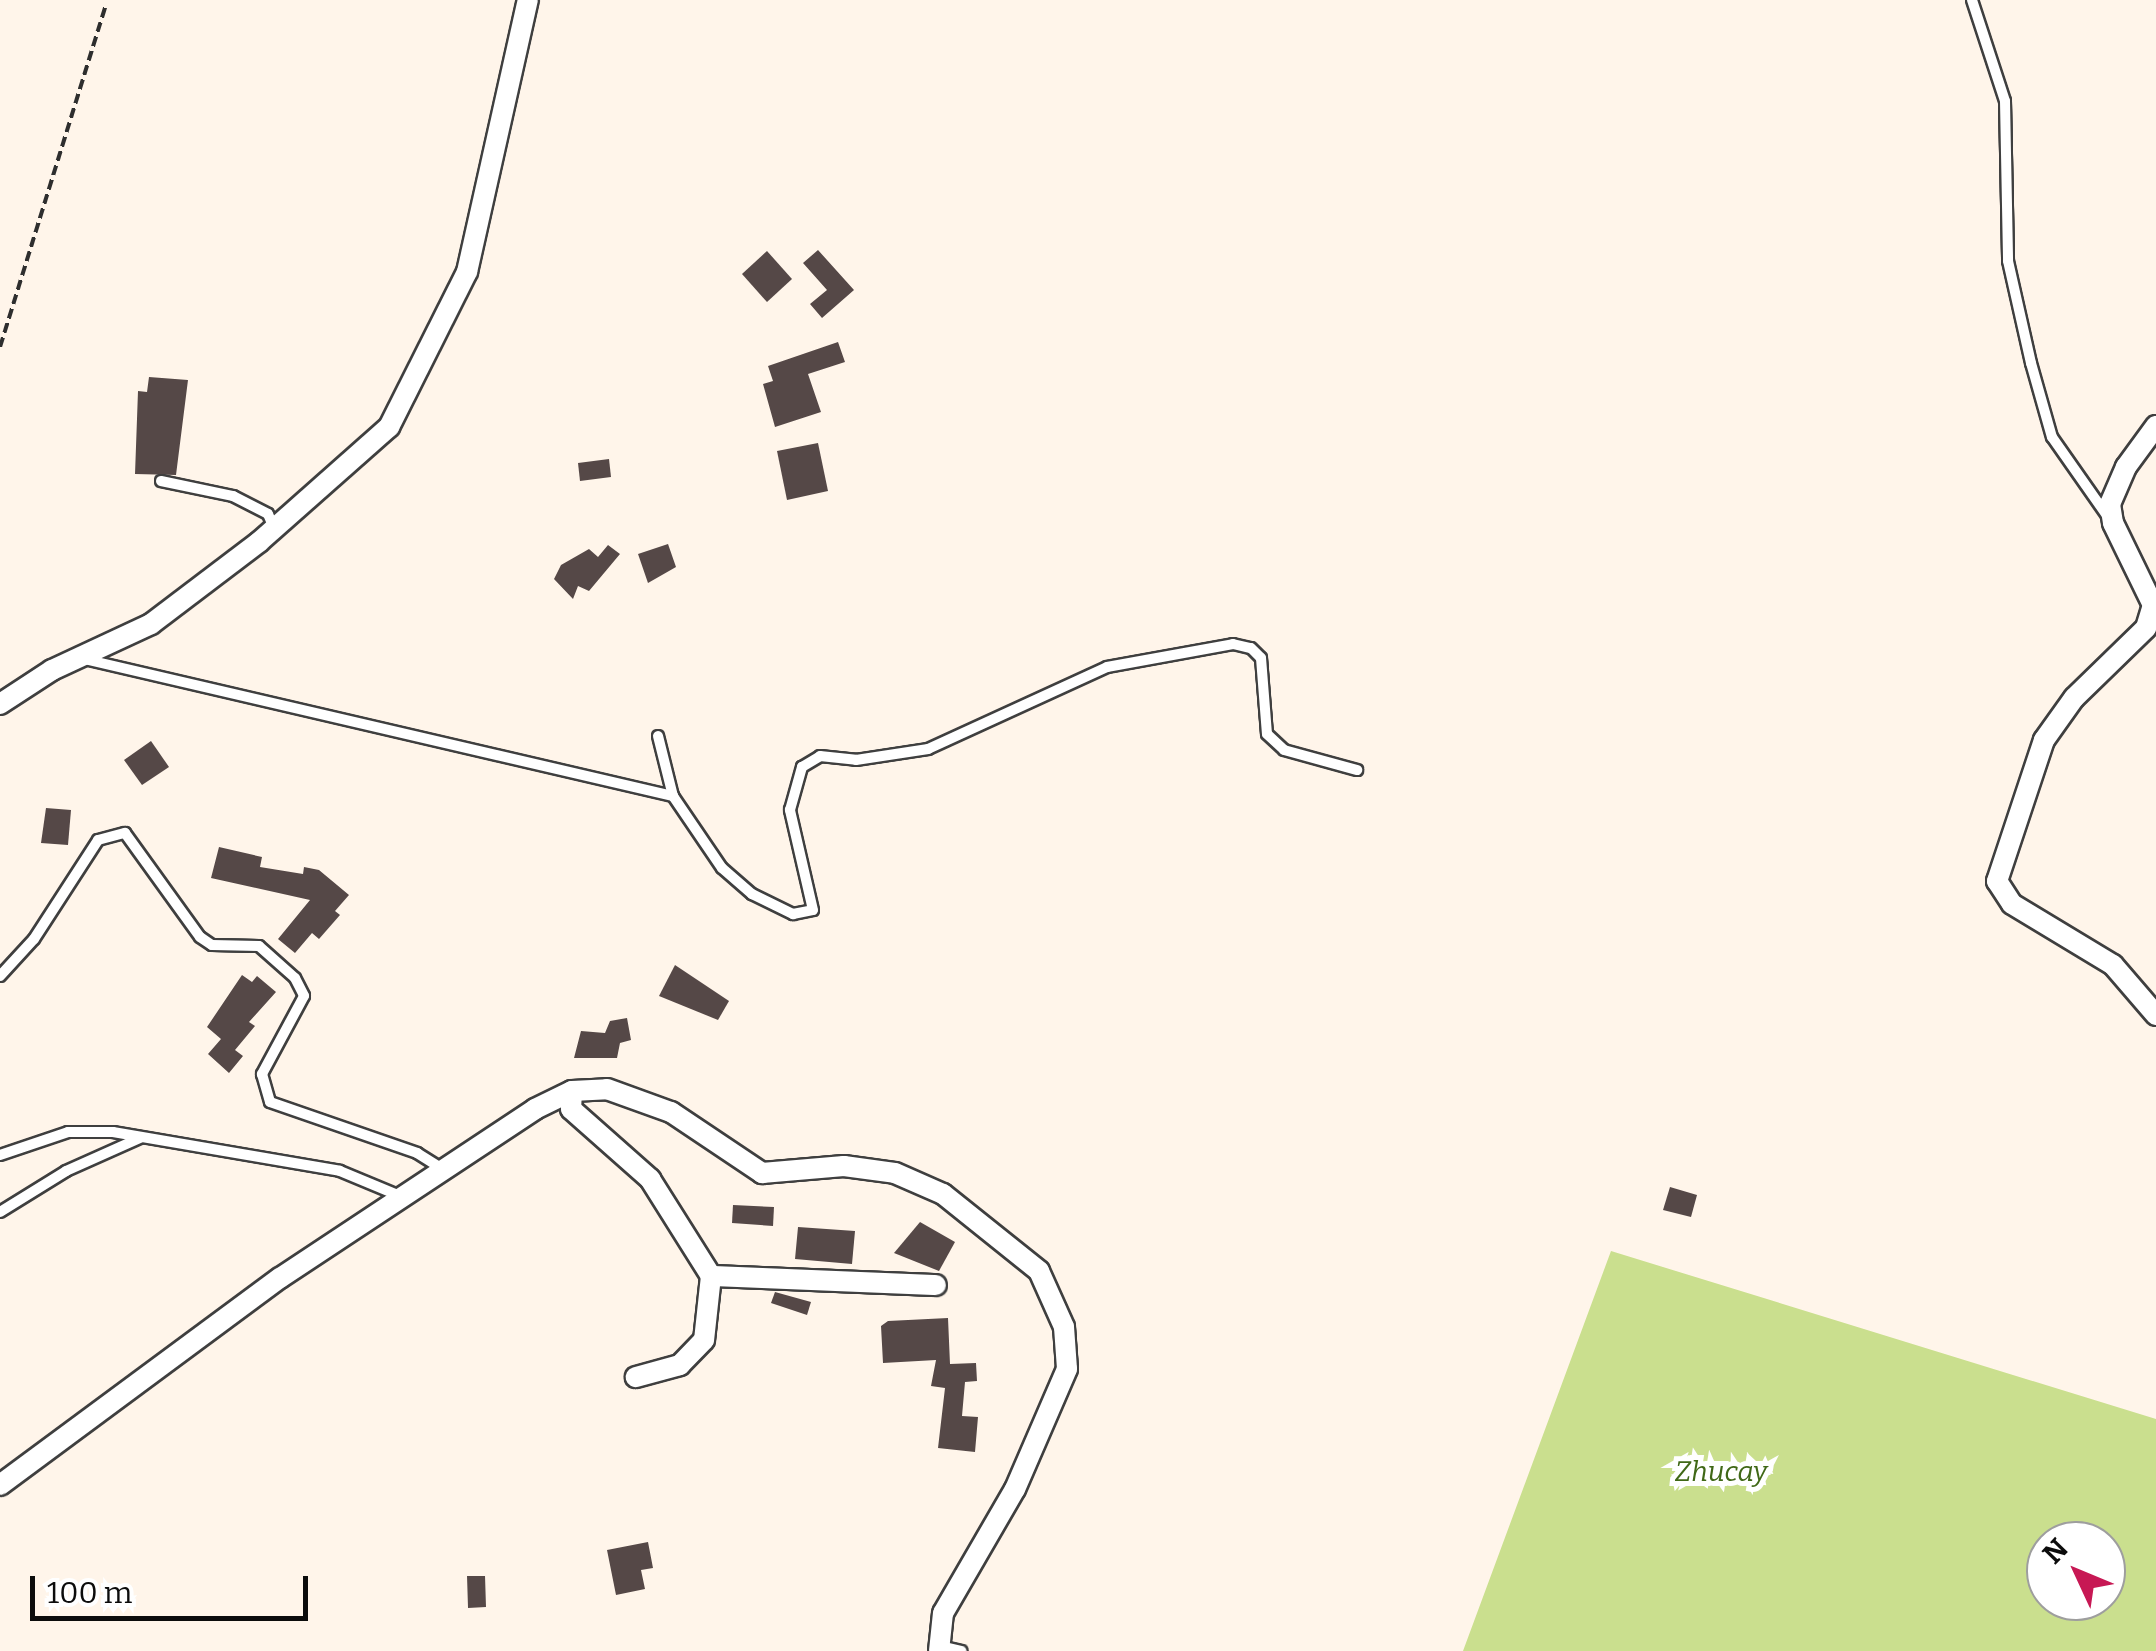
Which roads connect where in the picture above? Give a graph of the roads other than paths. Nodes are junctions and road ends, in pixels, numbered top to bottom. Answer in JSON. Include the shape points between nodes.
{"nodes":[{"id":1,"x":528,"y":0,"type":"edge"},
{"id":2,"x":1972,"y":0,"type":"edge"},
{"id":3,"x":2156,"y":426,"type":"edge"},
{"id":4,"x":161,"y":481,"type":"dead end"},
{"id":5,"x":2112,"y":523,"type":"junction"},
{"id":6,"x":274,"y":528,"type":"junction"},
{"id":7,"x":78,"y":657,"type":"junction"},
{"id":8,"x":0,"y":704,"type":"edge"},
{"id":9,"x":658,"y":736,"type":"dead end"},
{"id":10,"x":1358,"y":770,"type":"dead end"},
{"id":11,"x":673,"y":796,"type":"junction"},
{"id":12,"x":0,"y":976,"type":"edge"},
{"id":13,"x":2156,"y":1016,"type":"edge"},
{"id":14,"x":572,"y":1091,"type":"junction"},
{"id":15,"x":141,"y":1137,"type":"junction"},
{"id":16,"x":0,"y":1155,"type":"edge"},
{"id":17,"x":444,"y":1170,"type":"junction"},
{"id":18,"x":401,"y":1197,"type":"junction"},
{"id":19,"x":0,"y":1212,"type":"edge"},
{"id":20,"x":711,"y":1276,"type":"junction"},
{"id":21,"x":936,"y":1286,"type":"dead end"},
{"id":22,"x":636,"y":1377,"type":"dead end"},
{"id":23,"x":0,"y":1485,"type":"edge"},
{"id":24,"x":939,"y":1648,"type":"edge"},
{"id":25,"x":960,"y":1651,"type":"edge"}],
"edges":[{"from":1,"to":6,"type":"street","via":[[467,272],[389,427]]},
{"from":2,"to":5,"type":"lane","via":[[2005,101],[2008,261],[2031,362],[2052,437]]},
{"from":3,"to":5,"type":"street","via":[[2116,486]]},
{"from":4,"to":6,"type":"lane","via":[[233,496],[268,514]]},
{"from":5,"to":13,"type":"street","via":[[2153,604],[2146,628],[2074,698],[2044,740],[1997,881],[2012,904],[2112,965]]},
{"from":6,"to":7,"type":"street","via":[[150,624]]},
{"from":7,"to":8,"type":"street"},
{"from":7,"to":11,"type":"lane"},
{"from":9,"to":11,"type":"lane"},
{"from":10,"to":11,"type":"lane","via":[[1284,750],[1266,734],[1261,658],[1233,644],[1107,667],[928,749],[856,760],[820,756],[802,767],[790,810],[813,910],[793,914],[752,894],[722,868]]},
{"from":12,"to":17,"type":"lane","via":[[34,938],[98,840],[125,833],[207,943],[260,946],[295,978],[304,996],[262,1074],[270,1102],[417,1153]]},
{"from":14,"to":17,"type":"street"},
{"from":14,"to":20,"type":"street","via":[[572,1108],[650,1179]]},
{"from":14,"to":24,"type":"street","via":[[607,1089],[643,1100],[762,1172],[844,1166],[896,1173],[943,1194],[1040,1270],[1064,1327],[1066,1369],[1014,1489],[943,1613]]},
{"from":15,"to":16,"type":"lane","via":[[68,1132]]},
{"from":15,"to":18,"type":"lane","via":[[340,1171]]},
{"from":15,"to":19,"type":"lane","via":[[66,1171]]},
{"from":17,"to":18,"type":"street"},
{"from":18,"to":23,"type":"street"},
{"from":20,"to":21,"type":"street"},
{"from":20,"to":22,"type":"street","via":[[704,1340],[680,1365]]},
{"from":24,"to":25,"type":"lane"}]}
